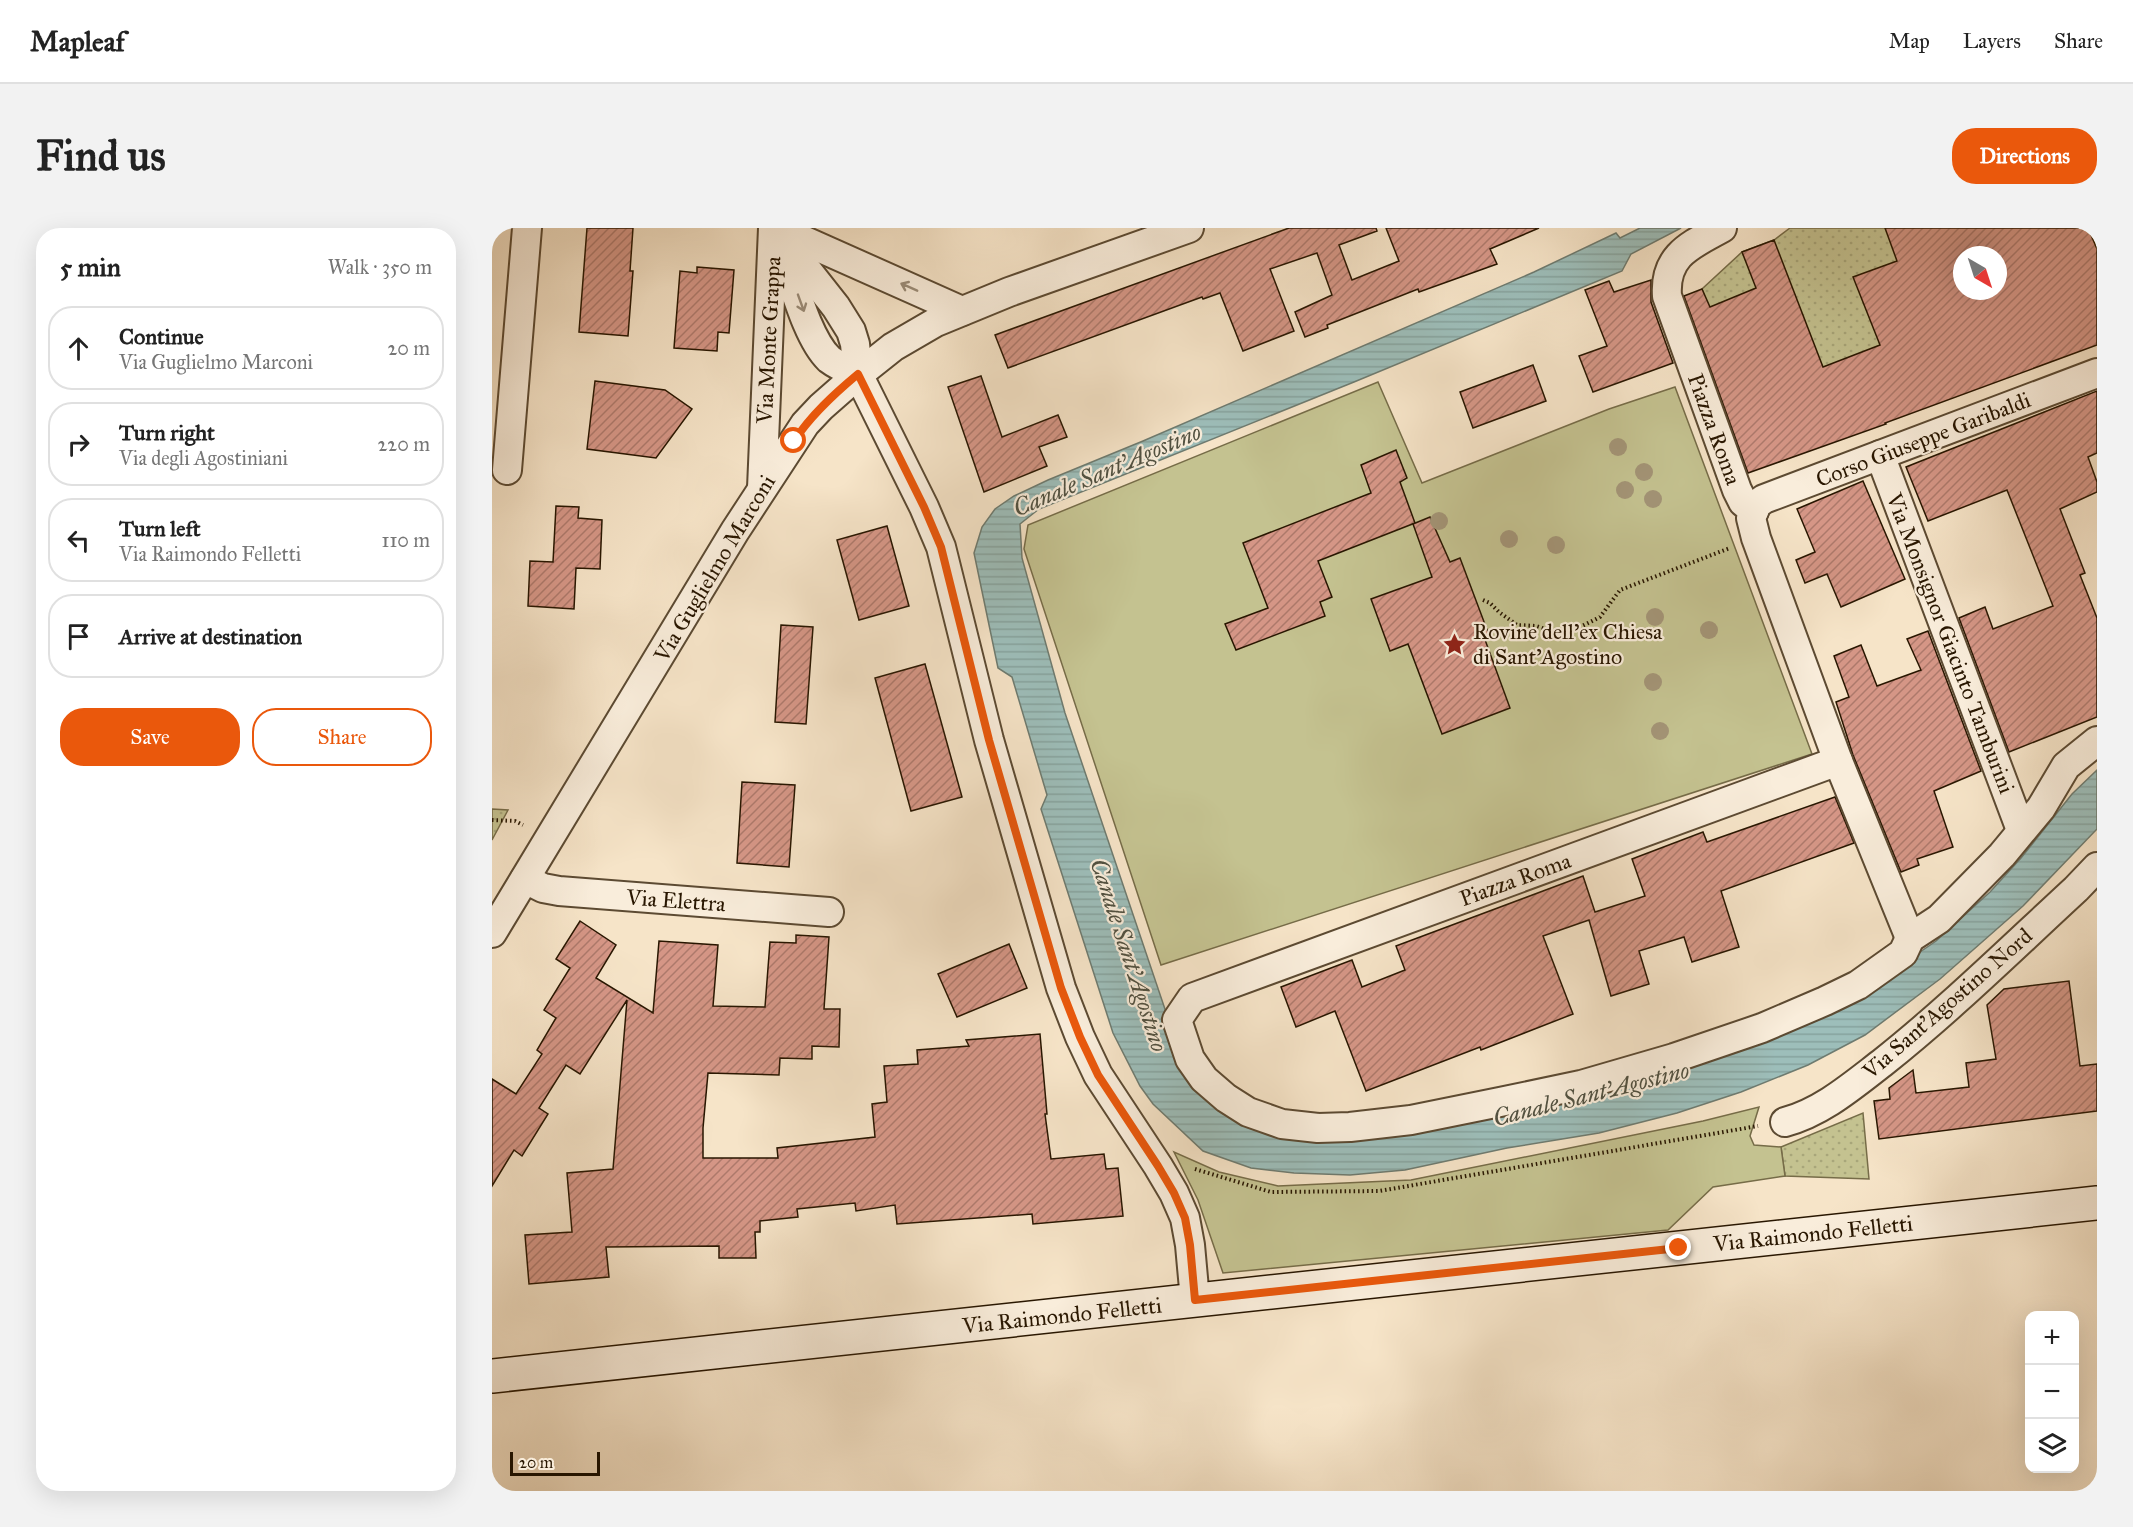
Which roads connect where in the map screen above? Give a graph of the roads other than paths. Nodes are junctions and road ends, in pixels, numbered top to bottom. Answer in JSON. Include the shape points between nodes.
{"nodes":[{"id":1,"x":527,"y":228,"type":"edge"},
{"id":2,"x":774,"y":228,"type":"edge"},
{"id":3,"x":1189,"y":228,"type":"edge"},
{"id":4,"x":1722,"y":228,"type":"edge"},
{"id":5,"x":962,"y":310,"type":"junction"},
{"id":6,"x":2097,"y":373,"type":"edge"},
{"id":7,"x":858,"y":374,"type":"junction"},
{"id":8,"x":1880,"y":455,"type":"junction"},
{"id":9,"x":507,"y":470,"type":"dead end"},
{"id":10,"x":762,"y":488,"type":"junction"},
{"id":11,"x":1755,"y":525,"type":"junction"},
{"id":12,"x":2097,"y":741,"type":"edge"},
{"id":13,"x":1838,"y":761,"type":"junction"},
{"id":14,"x":2021,"y":830,"type":"junction"},
{"id":15,"x":2097,"y":867,"type":"edge"},
{"id":16,"x":525,"y":879,"type":"junction"},
{"id":17,"x":829,"y":912,"type":"dead end"},
{"id":18,"x":492,"y":933,"type":"edge"},
{"id":19,"x":1910,"y":938,"type":"junction"},
{"id":20,"x":1785,"y":1122,"type":"road end"},
{"id":21,"x":2097,"y":1203,"type":"edge"},
{"id":22,"x":1195,"y":1300,"type":"junction"},
{"id":23,"x":492,"y":1376,"type":"edge"}],
"edges":[{"from":1,"to":9,"type":"street"},
{"from":5,"to":2,"type":"street","name":"Via Monte Grappa","one_way":true},
{"from":2,"to":7,"type":"street","name":"Via Monte Grappa","via":[[843,318],[855,344]]},
{"from":2,"to":10,"type":"street","name":"Via Monte Grappa"},
{"from":3,"to":5,"type":"street","name":"Via Guglielmo Marconi"},
{"from":4,"to":11,"type":"street","name":"Piazza Roma","via":[[1679,255],[1666,281],[1667,296],[1737,490]]},
{"from":5,"to":7,"type":"street","name":"Via Guglielmo Marconi","via":[[913,334]]},
{"from":6,"to":8,"type":"street","name":"Corso Giuseppe Garibaldi"},
{"from":7,"to":10,"type":"street","name":"Via Guglielmo Marconi","via":[[805,424]]},
{"from":7,"to":22,"type":"street","via":[[941,547],[989,740],[1061,988],[1098,1075],[1158,1166],[1185,1218]]},
{"from":8,"to":11,"type":"street","name":"Corso Giuseppe Garibaldi","via":[[1764,499],[1757,504]]},
{"from":8,"to":14,"type":"street","name":"Via Monsignor Giacinto Tamburini"},
{"from":10,"to":16,"type":"street","name":"Via Guglielmo Marconi"},
{"from":11,"to":13,"type":"street","name":"Piazza Roma"},
{"from":12,"to":14,"type":"street","via":[[2066,766],[2041,808]]},
{"from":13,"to":19,"type":"street","name":"Piazza Roma"},
{"from":13,"to":19,"type":"street","name":"Piazza Roma","via":[[1192,998],[1177,1020],[1190,1059],[1204,1079],[1248,1112],[1282,1124],[1318,1128],[1411,1120],[1581,1085],[1762,1028],[1858,985],[1903,953]]},
{"from":14,"to":19,"type":"street","via":[[1939,919]]},
{"from":15,"to":20,"type":"street","name":"Via Sant'Agostino Nord","via":[[1920,1032],[1818,1108]]},
{"from":16,"to":17,"type":"street","name":"Via Elettra","via":[[560,891]]},
{"from":16,"to":18,"type":"street","name":"Via Guglielmo Marconi"},
{"from":21,"to":22,"type":"main road","name":"Via Raimondo Felletti"},
{"from":22,"to":23,"type":"main road","name":"Via Raimondo Felletti"}]}
